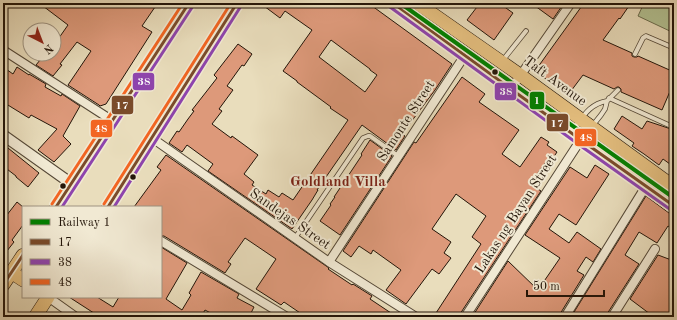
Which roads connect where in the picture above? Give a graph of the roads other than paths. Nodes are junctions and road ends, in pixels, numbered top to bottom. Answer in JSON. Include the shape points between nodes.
{"nodes":[{"id":1,"x":188,"y":3,"type":"edge"},
{"id":2,"x":237,"y":3,"type":"edge"},
{"id":3,"x":393,"y":3,"type":"edge"},
{"id":4,"x":417,"y":3,"type":"edge"},
{"id":5,"x":571,"y":3,"type":"edge"},
{"id":6,"x":526,"y":31,"type":"dead end"},
{"id":7,"x":674,"y":48,"type":"edge"},
{"id":8,"x":3,"y":50,"type":"edge"},
{"id":9,"x":635,"y":54,"type":"dead end"},
{"id":10,"x":465,"y":55,"type":"junction"},
{"id":11,"x":501,"y":62,"type":"junction"},
{"id":12,"x":520,"y":76,"type":"junction"},
{"id":13,"x":511,"y":89,"type":"junction"},
{"id":14,"x":618,"y":90,"type":"dead end"},
{"id":15,"x":608,"y":100,"type":"junction"},
{"id":16,"x":113,"y":121,"type":"junction"},
{"id":17,"x":586,"y":123,"type":"junction"},
{"id":18,"x":673,"y":127,"type":"edge"},
{"id":19,"x":3,"y":135,"type":"edge"},
{"id":20,"x":576,"y":136,"type":"junction"},
{"id":21,"x":152,"y":138,"type":"junction"},
{"id":22,"x":398,"y":156,"type":"junction"},
{"id":23,"x":72,"y":184,"type":"junction"},
{"id":24,"x":646,"y":186,"type":"junction"},
{"id":25,"x":674,"y":187,"type":"edge"},
{"id":26,"x":57,"y":206,"type":"edge"},
{"id":27,"x":109,"y":206,"type":"edge"},
{"id":28,"x":674,"y":206,"type":"edge"},
{"id":29,"x":295,"y":238,"type":"junction"},
{"id":30,"x":162,"y":242,"type":"edge"},
{"id":31,"x":655,"y":249,"type":"dead end"},
{"id":32,"x":22,"y":256,"type":"edge"},
{"id":33,"x":329,"y":262,"type":"junction"},
{"id":34,"x":7,"y":269,"type":"edge"},
{"id":35,"x":22,"y":279,"type":"edge"},
{"id":36,"x":3,"y":285,"type":"edge"},
{"id":37,"x":47,"y":298,"type":"edge"},
{"id":38,"x":49,"y":298,"type":"edge"},
{"id":39,"x":35,"y":317,"type":"edge"},
{"id":40,"x":76,"y":317,"type":"edge"},
{"id":41,"x":287,"y":317,"type":"edge"},
{"id":42,"x":416,"y":317,"type":"edge"},
{"id":43,"x":465,"y":317,"type":"edge"},
{"id":44,"x":566,"y":317,"type":"edge"},
{"id":45,"x":612,"y":317,"type":"edge"}],
"edges":[{"from":1,"to":16,"type":"main road"},
{"from":2,"to":21,"type":"main road"},
{"from":3,"to":10,"type":"main road"},
{"from":4,"to":11,"type":"main road","name":"Taft Avenue"},
{"from":5,"to":12,"type":"street"},
{"from":6,"to":11,"type":"lane"},
{"from":7,"to":9,"type":"lane","via":[[646,36]]},
{"from":8,"to":16,"type":"street"},
{"from":10,"to":13,"type":"main road"},
{"from":10,"to":22,"type":"street","name":"Samonte Street"},
{"from":11,"to":12,"type":"main road","name":"Taft Avenue"},
{"from":12,"to":13,"type":"street"},
{"from":12,"to":17,"type":"main road","name":"Taft Avenue"},
{"from":13,"to":20,"type":"main road"},
{"from":14,"to":15,"type":"lane"},
{"from":15,"to":17,"type":"lane","via":[[601,115]]},
{"from":15,"to":17,"type":"lane","via":[[592,106]]},
{"from":15,"to":18,"type":"lane"},
{"from":16,"to":23,"type":"main road"},
{"from":17,"to":20,"type":"street","name":"Lakas ng Bayan Street"},
{"from":17,"to":20,"type":"lane"},
{"from":17,"to":25,"type":"main road","name":"Taft Avenue"},
{"from":19,"to":23,"type":"street"},
{"from":20,"to":24,"type":"main road"},
{"from":20,"to":43,"type":"street","name":"Lakas ng Bayan Street"},
{"from":21,"to":27,"type":"main road"},
{"from":21,"to":29,"type":"street","name":"Sandejas Street"},
{"from":22,"to":29,"type":"lane","via":[[370,136],[365,136]]},
{"from":22,"to":33,"type":"street","name":"Samonte Street"},
{"from":23,"to":26,"type":"main road"},
{"from":24,"to":28,"type":"main road"},
{"from":24,"to":44,"type":"street"},
{"from":29,"to":33,"type":"street","name":"Sandejas Street"},
{"from":30,"to":41,"type":"street"},
{"from":31,"to":45,"type":"street"},
{"from":32,"to":34,"type":"main road"},
{"from":33,"to":42,"type":"street","name":"Sandejas Street"},
{"from":34,"to":35,"type":"main road"},
{"from":34,"to":36,"type":"main road"},
{"from":37,"to":39,"type":"main road"},
{"from":38,"to":40,"type":"street"}]}
